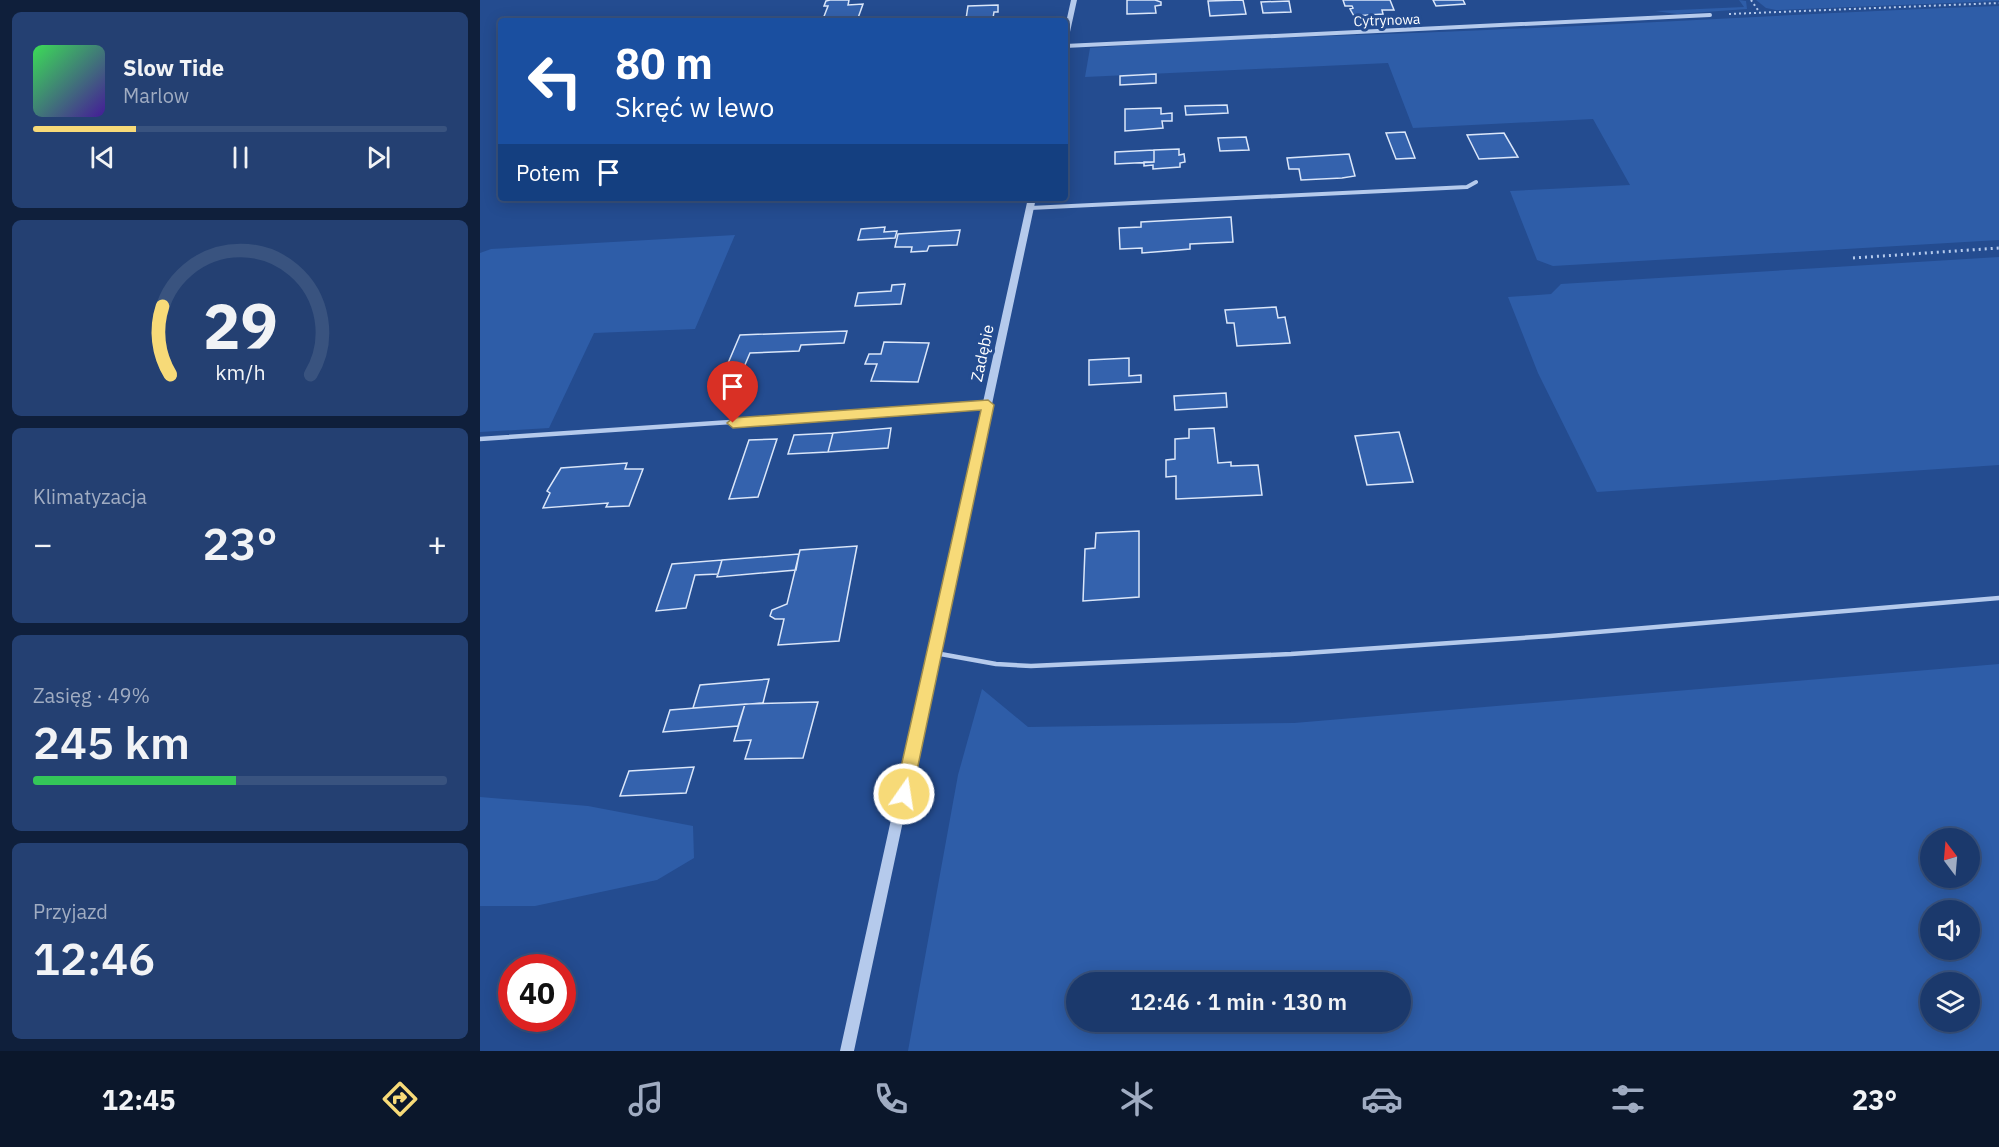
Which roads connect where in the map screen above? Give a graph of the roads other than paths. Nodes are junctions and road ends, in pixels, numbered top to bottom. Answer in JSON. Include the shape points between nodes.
{"nodes":[{"id":1,"x":1074,"y":0,"type":"edge"},
{"id":2,"x":1710,"y":15,"type":"road end"},
{"id":3,"x":1068,"y":27,"type":"edge"},
{"id":4,"x":1068,"y":46,"type":"edge"},
{"id":5,"x":1476,"y":182,"type":"dead end"},
{"id":6,"x":1031,"y":203,"type":"edge"},
{"id":7,"x":988,"y":405,"type":"junction"},
{"id":8,"x":480,"y":439,"type":"edge"},
{"id":9,"x":1999,"y":598,"type":"edge"},
{"id":10,"x":935,"y":653,"type":"junction"},
{"id":11,"x":847,"y":1051,"type":"edge"}],
"edges":[{"from":1,"to":3,"type":"street"},
{"from":2,"to":4,"type":"street","name":"Cytrynowa"},
{"from":5,"to":6,"type":"lane","via":[[1467,187]]},
{"from":6,"to":7,"type":"street","name":"Zadębie"},
{"from":7,"to":8,"type":"lane"},
{"from":7,"to":10,"type":"street","name":"Zadębie"},
{"from":9,"to":10,"type":"lane","via":[[1291,654],[1031,666]]},
{"from":10,"to":11,"type":"street","name":"Zadębie"}]}
